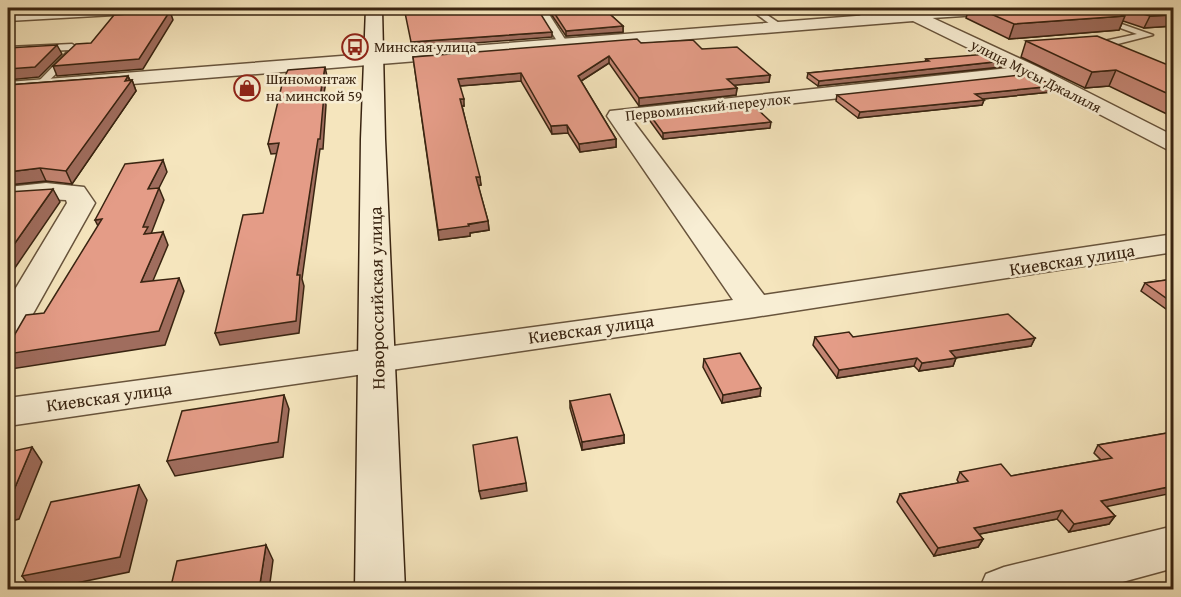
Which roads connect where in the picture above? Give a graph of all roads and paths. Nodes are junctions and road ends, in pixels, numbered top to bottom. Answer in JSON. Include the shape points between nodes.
{"nodes":[{"id":1,"x":149,"y":8,"type":"edge"},
{"id":2,"x":374,"y":8,"type":"edge"},
{"id":3,"x":541,"y":8,"type":"edge"},
{"id":4,"x":753,"y":8,"type":"edge"},
{"id":5,"x":851,"y":8,"type":"edge"},
{"id":6,"x":1056,"y":8,"type":"edge"},
{"id":7,"x":1068,"y":8,"type":"edge"},
{"id":8,"x":997,"y":11,"type":"edge"},
{"id":9,"x":907,"y":12,"type":"edge"},
{"id":10,"x":8,"y":16,"type":"edge"},
{"id":11,"x":873,"y":20,"type":"junction"},
{"id":12,"x":780,"y":27,"type":"junction"},
{"id":13,"x":563,"y":44,"type":"junction"},
{"id":14,"x":8,"y":50,"type":"edge"},
{"id":15,"x":1113,"y":54,"type":"edge"},
{"id":16,"x":374,"y":59,"type":"junction"},
{"id":17,"x":1031,"y":71,"type":"junction"},
{"id":18,"x":25,"y":86,"type":"edge"},
{"id":19,"x":8,"y":105,"type":"edge"},
{"id":20,"x":1173,"y":146,"type":"edge"},
{"id":21,"x":8,"y":195,"type":"edge"},
{"id":22,"x":1173,"y":243,"type":"edge"},
{"id":23,"x":755,"y":307,"type":"junction"},
{"id":24,"x":8,"y":328,"type":"edge"},
{"id":25,"x":378,"y":358,"type":"junction"},
{"id":26,"x":8,"y":412,"type":"edge"},
{"id":27,"x":1173,"y":547,"type":"edge"},
{"id":28,"x":380,"y":590,"type":"edge"},
{"id":29,"x":1004,"y":590,"type":"edge"}],
"edges":[{"from":1,"to":10,"type":"street"},
{"from":2,"to":16,"type":"street","name":"Новороссийская улица"},
{"from":3,"to":13,"type":"lane"},
{"from":4,"to":12,"type":"lane"},
{"from":5,"to":11,"type":"lane"},
{"from":6,"to":7,"type":"lane"},
{"from":7,"to":15,"type":"lane","via":[[1148,35],[1093,46]]},
{"from":8,"to":9,"type":"lane"},
{"from":9,"to":11,"type":"street"},
{"from":9,"to":17,"type":"street","name":"улица Мусы Джалиля"},
{"from":11,"to":12,"type":"street"},
{"from":12,"to":13,"type":"street"},
{"from":13,"to":16,"type":"street"},
{"from":14,"to":18,"type":"lane","via":[[72,47],[74,51]]},
{"from":16,"to":18,"type":"street"},
{"from":16,"to":25,"type":"street","name":"Новороссийская улица"},
{"from":17,"to":20,"type":"street","name":"улица Мусы Джалиля"},
{"from":17,"to":23,"type":"street","name":"Первоминский переулок","via":[[618,117]]},
{"from":18,"to":19,"type":"street"},
{"from":21,"to":24,"type":"street","via":[[75,193],[81,202]]},
{"from":22,"to":23,"type":"street","name":"Киевская улица"},
{"from":23,"to":25,"type":"street","name":"Киевская улица"},
{"from":25,"to":26,"type":"street","name":"Киевская улица"},
{"from":25,"to":28,"type":"street","name":"Новороссийская улица"},
{"from":27,"to":29,"type":"street"}]}
